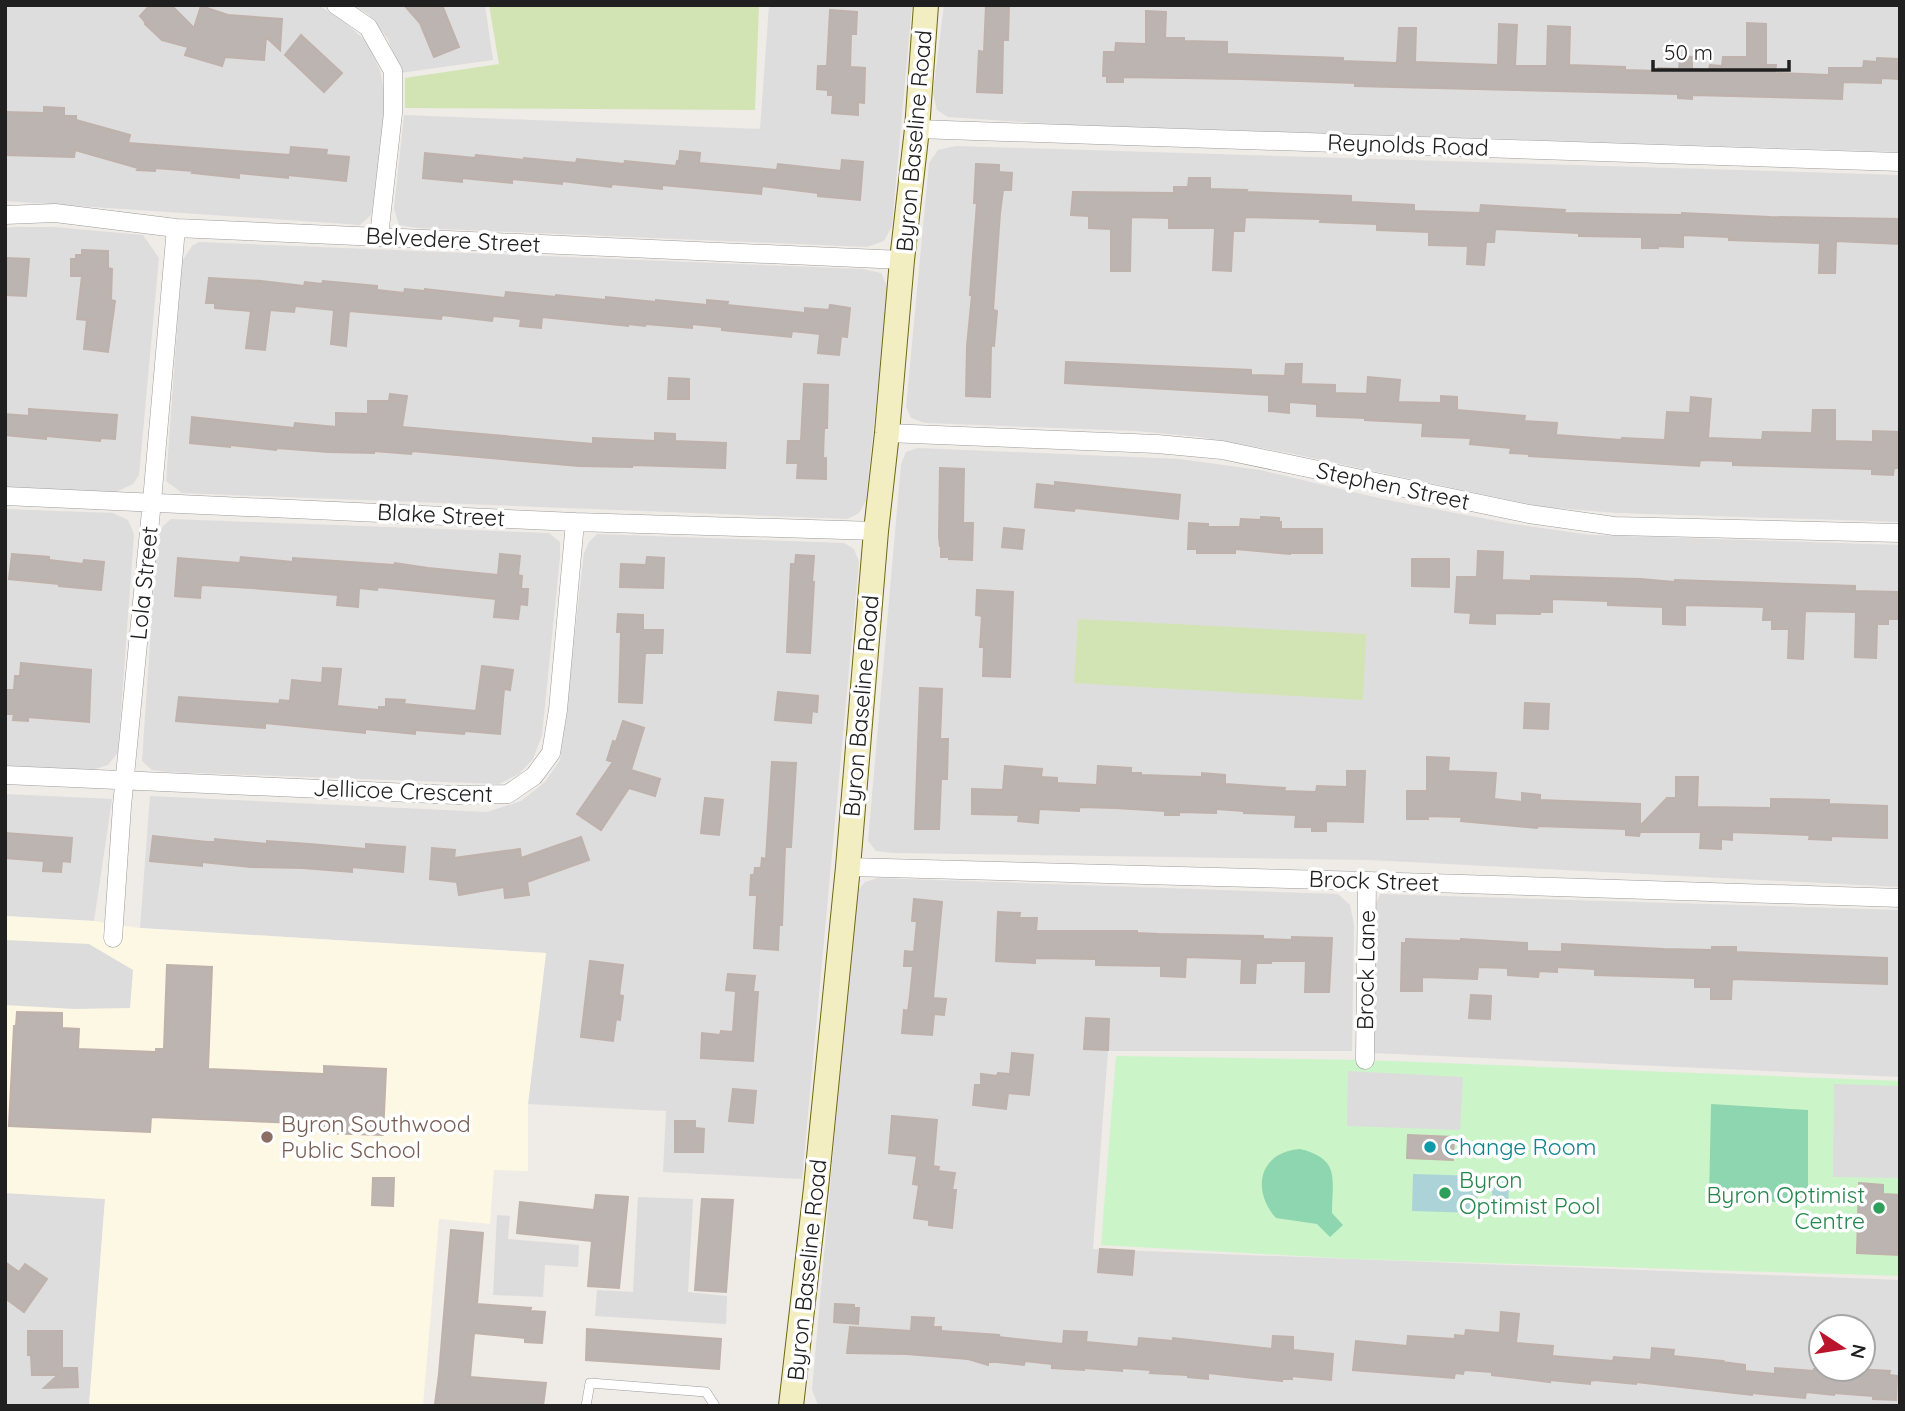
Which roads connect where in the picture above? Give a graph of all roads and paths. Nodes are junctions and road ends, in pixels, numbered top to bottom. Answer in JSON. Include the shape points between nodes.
{"nodes":[{"id":1,"x":336,"y":5,"type":"edge"},
{"id":2,"x":926,"y":5,"type":"edge"},
{"id":3,"x":917,"y":129,"type":"junction"},
{"id":4,"x":1900,"y":162,"type":"edge"},
{"id":5,"x":5,"y":215,"type":"edge"},
{"id":6,"x":176,"y":228,"type":"junction"},
{"id":7,"x":379,"y":236,"type":"junction"},
{"id":8,"x":902,"y":260,"type":"junction"},
{"id":9,"x":887,"y":433,"type":"junction"},
{"id":10,"x":5,"y":496,"type":"edge"},
{"id":11,"x":152,"y":501,"type":"junction"},
{"id":12,"x":575,"y":522,"type":"junction"},
{"id":13,"x":876,"y":531,"type":"junction"},
{"id":14,"x":1900,"y":533,"type":"edge"},
{"id":15,"x":5,"y":775,"type":"edge"},
{"id":16,"x":125,"y":781,"type":"junction"},
{"id":17,"x":848,"y":867,"type":"junction"},
{"id":18,"x":1367,"y":881,"type":"junction"},
{"id":19,"x":1900,"y":898,"type":"edge"},
{"id":20,"x":113,"y":938,"type":"dead end"},
{"id":21,"x":1365,"y":1059,"type":"dead end"},
{"id":22,"x":586,"y":1406,"type":"edge"},
{"id":23,"x":715,"y":1406,"type":"edge"},
{"id":24,"x":791,"y":1406,"type":"edge"}],
"edges":[{"from":1,"to":7,"type":"street","via":[[368,27],[393,71],[393,113]]},
{"from":2,"to":3,"type":"main road","name":"Byron Baseline Road"},
{"from":3,"to":4,"type":"street","name":"Reynolds Road"},
{"from":3,"to":8,"type":"main road","name":"Byron Baseline Road"},
{"from":5,"to":6,"type":"street","name":"Belvedere Street","via":[[55,213]]},
{"from":6,"to":7,"type":"street","name":"Belvedere Street"},
{"from":6,"to":11,"type":"street","name":"Lola Street"},
{"from":7,"to":8,"type":"street","name":"Belvedere Street"},
{"from":8,"to":9,"type":"main road","name":"Byron Baseline Road"},
{"from":9,"to":13,"type":"main road","name":"Byron Baseline Road"},
{"from":9,"to":14,"type":"street","name":"Stephen Street","via":[[1222,450],[1529,514],[1614,526]]},
{"from":10,"to":11,"type":"street","name":"Blake Street"},
{"from":11,"to":12,"type":"street","name":"Blake Street"},
{"from":11,"to":16,"type":"street","name":"Lola Street"},
{"from":12,"to":13,"type":"street","name":"Blake Street"},
{"from":12,"to":16,"type":"street","name":"Jellicoe Crescent","via":[[551,752],[534,776],[508,794]]},
{"from":13,"to":17,"type":"main road","name":"Byron Baseline Road"},
{"from":15,"to":16,"type":"street","name":"Jellicoe Crescent"},
{"from":16,"to":20,"type":"street","name":"Lola Street"},
{"from":17,"to":18,"type":"street","name":"Brock Street"},
{"from":17,"to":24,"type":"main road","name":"Byron Baseline Road"},
{"from":18,"to":19,"type":"street","name":"Brock Street"},
{"from":18,"to":21,"type":"street","name":"Brock Lane"},
{"from":22,"to":23,"type":"lane","via":[[590,1383],[706,1392]]}]}
